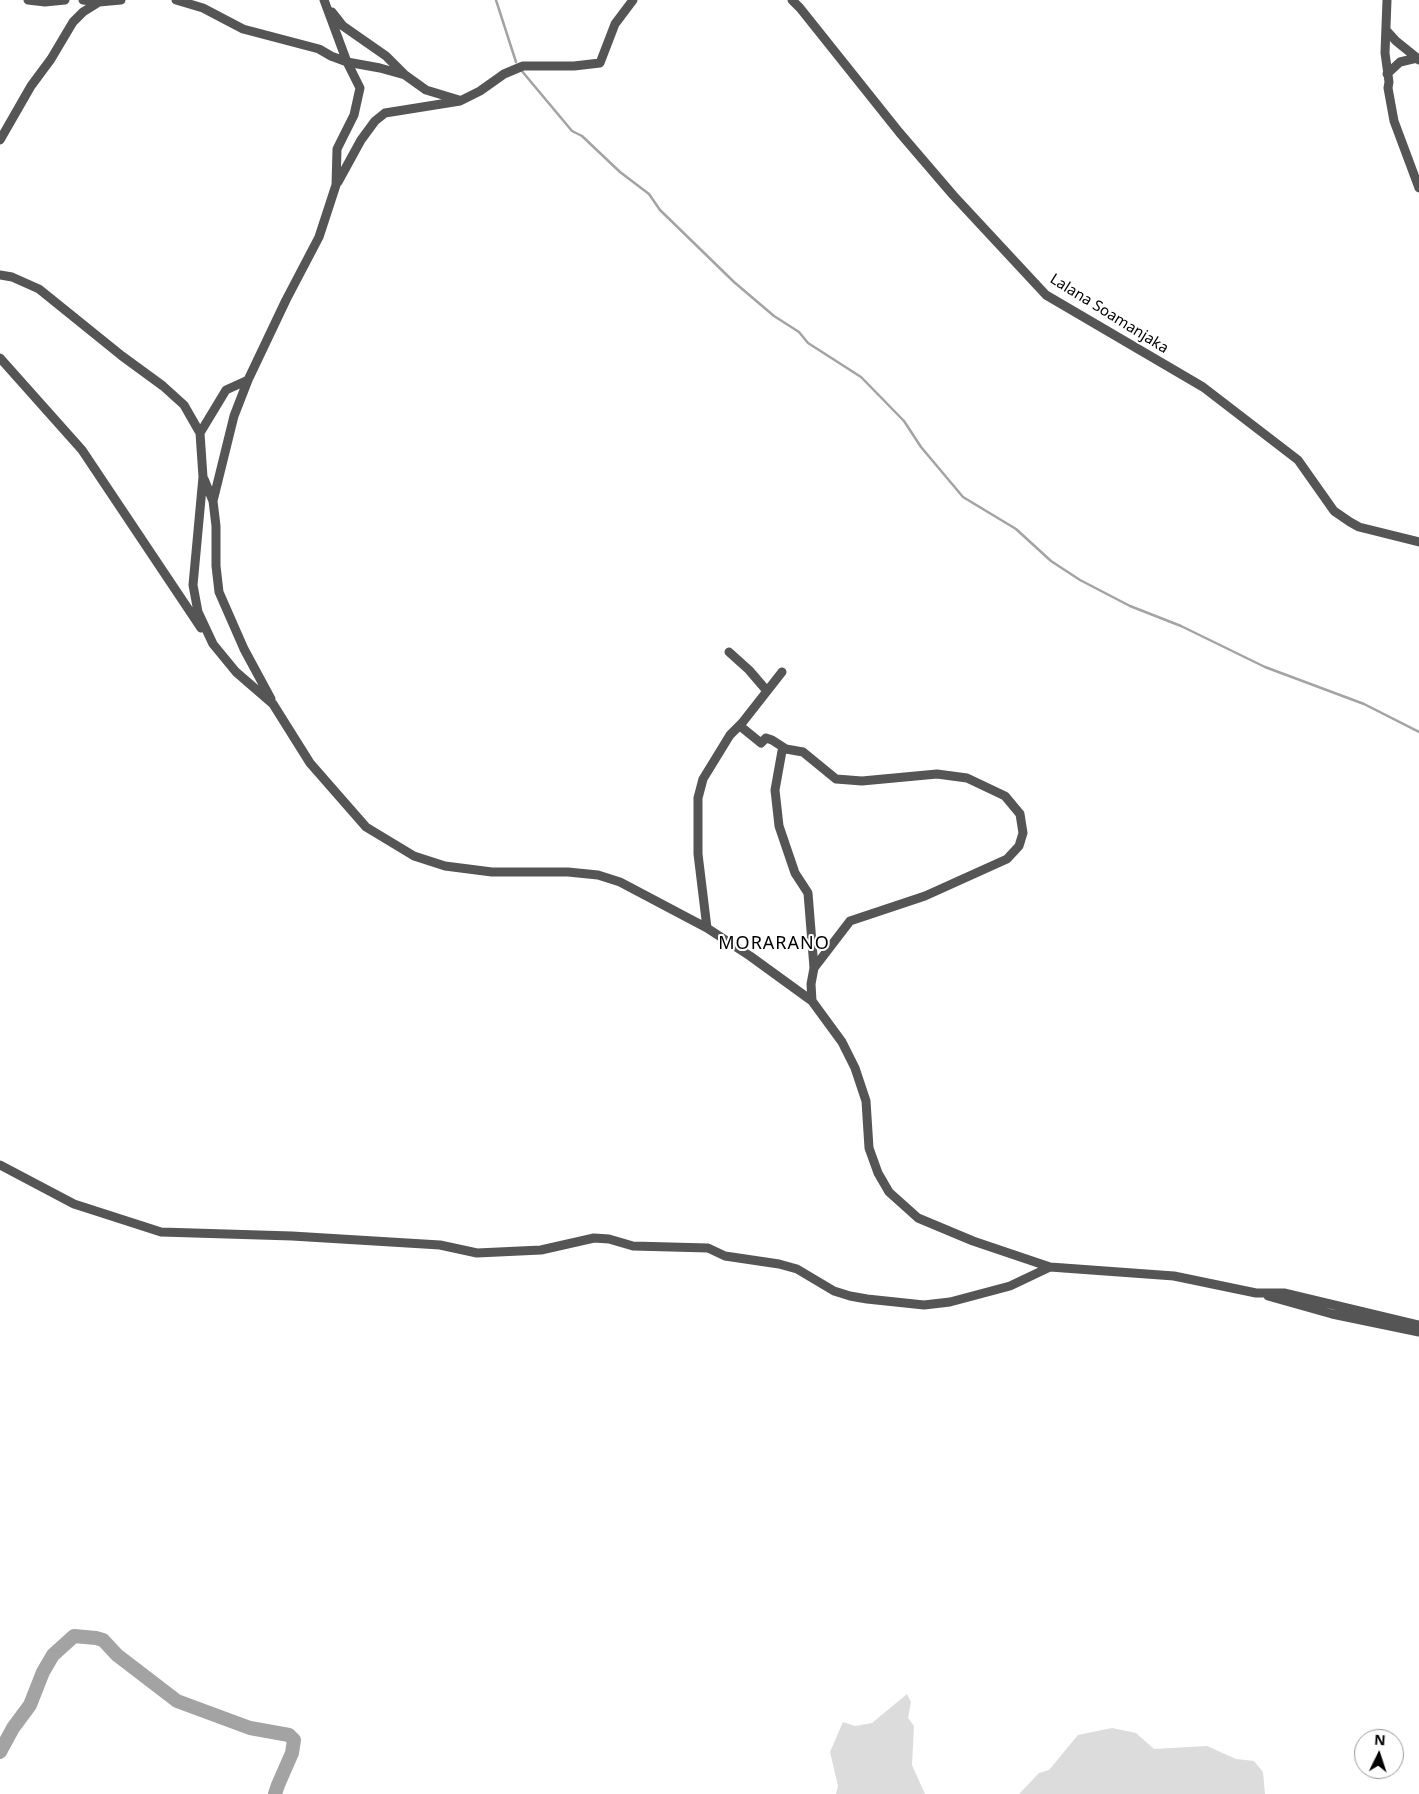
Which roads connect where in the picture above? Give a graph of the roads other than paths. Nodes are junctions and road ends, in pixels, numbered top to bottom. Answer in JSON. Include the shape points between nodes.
{"nodes":[{"id":1,"x":28,"y":0,"type":"edge"},
{"id":2,"x":65,"y":0,"type":"edge"},
{"id":3,"x":83,"y":0,"type":"edge"},
{"id":4,"x":121,"y":0,"type":"edge"},
{"id":5,"x":176,"y":0,"type":"edge"},
{"id":6,"x":633,"y":0,"type":"edge"},
{"id":7,"x":792,"y":0,"type":"edge"},
{"id":8,"x":1386,"y":0,"type":"edge"},
{"id":9,"x":99,"y":2,"type":"junction"},
{"id":10,"x":328,"y":6,"type":"edge"},
{"id":11,"x":1386,"y":30,"type":"junction"},
{"id":12,"x":1418,"y":59,"type":"edge"},
{"id":13,"x":347,"y":62,"type":"junction"},
{"id":14,"x":1387,"y":74,"type":"junction"},
{"id":15,"x":406,"y":75,"type":"junction"},
{"id":16,"x":460,"y":101,"type":"junction"},
{"id":17,"x":0,"y":140,"type":"edge"},
{"id":18,"x":336,"y":185,"type":"junction"},
{"id":19,"x":1419,"y":188,"type":"edge"},
{"id":20,"x":0,"y":275,"type":"edge"},
{"id":21,"x":0,"y":358,"type":"edge"},
{"id":22,"x":248,"y":380,"type":"junction"},
{"id":23,"x":200,"y":433,"type":"junction"},
{"id":24,"x":203,"y":478,"type":"junction"},
{"id":25,"x":213,"y":501,"type":"junction"},
{"id":26,"x":1419,"y":542,"type":"edge"},
{"id":27,"x":213,"y":644,"type":"junction"},
{"id":28,"x":729,"y":652,"type":"dead end"},
{"id":29,"x":782,"y":672,"type":"dead end"},
{"id":30,"x":767,"y":691,"type":"junction"},
{"id":31,"x":273,"y":704,"type":"junction"},
{"id":32,"x":740,"y":726,"type":"junction"},
{"id":33,"x":786,"y":750,"type":"junction"},
{"id":34,"x":707,"y":928,"type":"junction"},
{"id":35,"x":814,"y":968,"type":"junction"},
{"id":36,"x":812,"y":1001,"type":"junction"},
{"id":37,"x":0,"y":1165,"type":"edge"},
{"id":38,"x":1050,"y":1267,"type":"junction"},
{"id":39,"x":1256,"y":1293,"type":"junction"},
{"id":40,"x":1419,"y":1325,"type":"edge"},
{"id":41,"x":1419,"y":1332,"type":"edge"}],
"edges":[{"from":1,"to":2,"type":"street"},
{"from":3,"to":9,"type":"street"},
{"from":4,"to":9,"type":"street"},
{"from":5,"to":13,"type":"street","via":[[204,8],[243,29],[319,49]]},
{"from":6,"to":16,"type":"street","via":[[615,24],[600,63],[514,68]]},
{"from":7,"to":26,"type":"street","name":"Lalana Soamanjaka","via":[[947,188],[1046,295],[1203,387],[1298,460],[1334,511],[1359,528]]},
{"from":8,"to":11,"type":"street"},
{"from":9,"to":17,"type":"street","via":[[73,22]]},
{"from":10,"to":13,"type":"street"},
{"from":10,"to":15,"type":"street","via":[[398,60]]},
{"from":11,"to":12,"type":"street"},
{"from":11,"to":14,"type":"street"},
{"from":12,"to":14,"type":"street","via":[[1400,62]]},
{"from":13,"to":15,"type":"street"},
{"from":13,"to":18,"type":"street","via":[[360,88],[354,115],[338,149]]},
{"from":14,"to":19,"type":"street","via":[[1394,121]]},
{"from":15,"to":16,"type":"street","via":[[426,90]]},
{"from":16,"to":18,"type":"street","via":[[384,113],[361,140]]},
{"from":18,"to":22,"type":"street","via":[[319,237]]},
{"from":20,"to":23,"type":"street","via":[[38,289],[163,386],[184,405]]},
{"from":21,"to":27,"type":"street","via":[[82,450]]},
{"from":22,"to":23,"type":"street","via":[[226,390]]},
{"from":22,"to":25,"type":"street","via":[[234,416]]},
{"from":23,"to":24,"type":"street"},
{"from":24,"to":25,"type":"street"},
{"from":24,"to":27,"type":"street","via":[[193,585],[198,612]]},
{"from":25,"to":31,"type":"street","via":[[219,592]]},
{"from":27,"to":31,"type":"street","via":[[236,672]]},
{"from":28,"to":30,"type":"street"},
{"from":29,"to":30,"type":"street"},
{"from":30,"to":32,"type":"street"},
{"from":31,"to":34,"type":"street","via":[[310,763],[347,808],[366,827],[414,856],[445,866],[492,872],[598,875],[620,882]]},
{"from":32,"to":33,"type":"street","via":[[761,743],[766,738]]},
{"from":32,"to":34,"type":"street","via":[[730,735],[708,770],[698,798],[698,854]]},
{"from":33,"to":35,"type":"street","via":[[782,751],[775,790],[779,826],[795,873],[808,893]]},
{"from":33,"to":35,"type":"street","via":[[803,752],[836,779],[862,781],[937,774],[967,778],[1005,796],[1020,814],[1023,833],[1020,846],[1007,859],[924,896],[850,921]]},
{"from":34,"to":36,"type":"street"},
{"from":35,"to":36,"type":"street"},
{"from":36,"to":38,"type":"street","via":[[842,1042],[855,1068],[866,1101],[869,1148],[889,1192],[918,1218]]},
{"from":37,"to":38,"type":"street","via":[[74,1204],[161,1232],[440,1245],[477,1253],[541,1250],[594,1238],[633,1246],[701,1247],[725,1256],[797,1269],[834,1291],[850,1296],[924,1305],[950,1302],[1010,1286]]},
{"from":38,"to":39,"type":"street","via":[[1174,1276]]},
{"from":39,"to":40,"type":"street","via":[[1284,1293]]},
{"from":39,"to":41,"type":"street","via":[[1332,1314]]}]}
